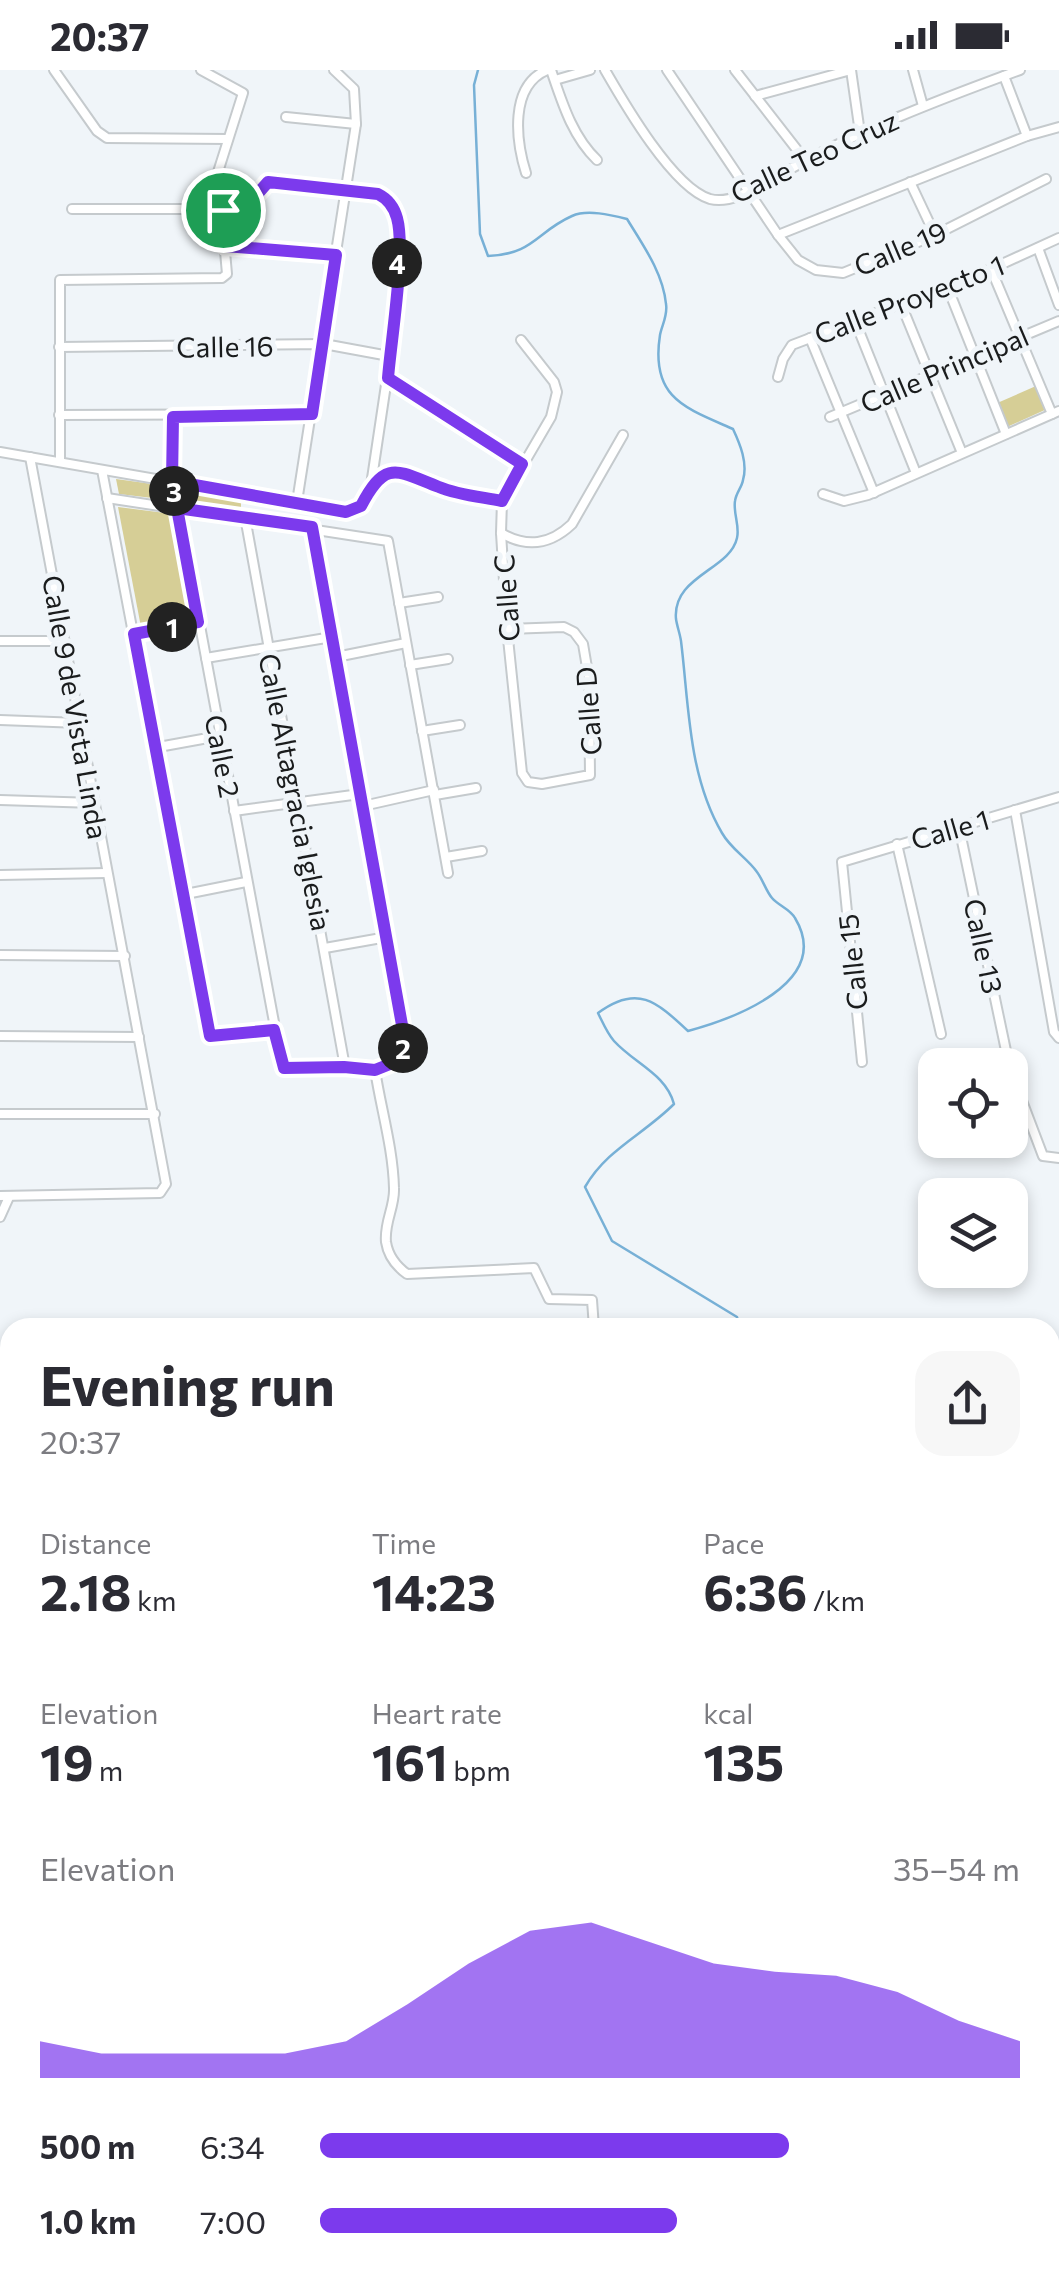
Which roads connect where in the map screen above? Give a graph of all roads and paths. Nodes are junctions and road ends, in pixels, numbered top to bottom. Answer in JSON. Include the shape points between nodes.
{"nodes":[{"id":1,"x":54,"y":70,"type":"edge"},
{"id":2,"x":202,"y":70,"type":"edge"},
{"id":3,"x":334,"y":70,"type":"edge"},
{"id":4,"x":590,"y":70,"type":"edge"},
{"id":5,"x":604,"y":70,"type":"edge"},
{"id":6,"x":668,"y":70,"type":"edge"},
{"id":7,"x":734,"y":70,"type":"edge"},
{"id":8,"x":851,"y":70,"type":"edge"},
{"id":9,"x":912,"y":70,"type":"edge"},
{"id":10,"x":1020,"y":70,"type":"edge"},
{"id":11,"x":551,"y":73,"type":"edge"},
{"id":12,"x":1004,"y":76,"type":"junction"},
{"id":13,"x":755,"y":96,"type":"junction"},
{"id":14,"x":923,"y":106,"type":"junction"},
{"id":15,"x":286,"y":117,"type":"dead end"},
{"id":16,"x":356,"y":124,"type":"junction"},
{"id":17,"x":1059,"y":127,"type":"edge"},
{"id":18,"x":860,"y":132,"type":"junction"},
{"id":19,"x":1027,"y":136,"type":"junction"},
{"id":20,"x":228,"y":139,"type":"junction"},
{"id":21,"x":596,"y":160,"type":"dead end"},
{"id":22,"x":805,"y":160,"type":"junction"},
{"id":23,"x":526,"y":173,"type":"dead end"},
{"id":24,"x":1046,"y":179,"type":"dead end"},
{"id":25,"x":910,"y":182,"type":"junction"},
{"id":26,"x":348,"y":191,"type":"junction"},
{"id":27,"x":747,"y":192,"type":"junction"},
{"id":28,"x":72,"y":209,"type":"dead end"},
{"id":29,"x":223,"y":210,"type":"junction"},
{"id":30,"x":935,"y":234,"type":"junction"},
{"id":31,"x":778,"y":235,"type":"junction"},
{"id":32,"x":1059,"y":238,"type":"edge"},
{"id":33,"x":225,"y":246,"type":"junction"},
{"id":34,"x":1038,"y":248,"type":"junction"},
{"id":35,"x":336,"y":255,"type":"junction"},
{"id":36,"x":990,"y":269,"type":"junction"},
{"id":37,"x":947,"y":286,"type":"junction"},
{"id":38,"x":901,"y":304,"type":"junction"},
{"id":39,"x":1059,"y":304,"type":"edge"},
{"id":40,"x":855,"y":321,"type":"junction"},
{"id":41,"x":1059,"y":321,"type":"edge"},
{"id":42,"x":1021,"y":337,"type":"junction"},
{"id":43,"x":810,"y":338,"type":"junction"},
{"id":44,"x":520,"y":340,"type":"dead end"},
{"id":45,"x":324,"y":344,"type":"junction"},
{"id":46,"x":59,"y":347,"type":"junction"},
{"id":47,"x":389,"y":356,"type":"junction"},
{"id":48,"x":974,"y":356,"type":"junction"},
{"id":49,"x":929,"y":376,"type":"junction"},
{"id":50,"x":778,"y":377,"type":"dead end"},
{"id":51,"x":388,"y":378,"type":"junction"},
{"id":52,"x":882,"y":395,"type":"junction"},
{"id":53,"x":842,"y":412,"type":"junction"},
{"id":54,"x":1056,"y":413,"type":"edge"},
{"id":55,"x":312,"y":414,"type":"junction"},
{"id":56,"x":59,"y":416,"type":"junction"},
{"id":57,"x":173,"y":417,"type":"junction"},
{"id":58,"x":830,"y":417,"type":"dead end"},
{"id":59,"x":1006,"y":434,"type":"junction"},
{"id":60,"x":623,"y":435,"type":"dead end"},
{"id":61,"x":0,"y":452,"type":"edge"},
{"id":62,"x":962,"y":454,"type":"junction"},
{"id":63,"x":30,"y":457,"type":"junction"},
{"id":64,"x":60,"y":462,"type":"junction"},
{"id":65,"x":522,"y":464,"type":"junction"},
{"id":66,"x":102,"y":470,"type":"junction"},
{"id":67,"x":916,"y":473,"type":"junction"},
{"id":68,"x":172,"y":481,"type":"junction"},
{"id":69,"x":371,"y":485,"type":"junction"},
{"id":70,"x":874,"y":492,"type":"junction"},
{"id":71,"x":824,"y":494,"type":"dead end"},
{"id":72,"x":108,"y":498,"type":"junction"},
{"id":73,"x":502,"y":501,"type":"junction"},
{"id":74,"x":297,"y":502,"type":"junction"},
{"id":75,"x":177,"y":508,"type":"junction"},
{"id":76,"x":245,"y":518,"type":"junction"},
{"id":77,"x":312,"y":527,"type":"junction"},
{"id":78,"x":501,"y":533,"type":"junction"},
{"id":79,"x":438,"y":597,"type":"dead end"},
{"id":80,"x":399,"y":603,"type":"junction"},
{"id":81,"x":198,"y":622,"type":"junction"},
{"id":82,"x":508,"y":629,"type":"junction"},
{"id":83,"x":134,"y":634,"type":"junction"},
{"id":84,"x":332,"y":637,"type":"junction"},
{"id":85,"x":0,"y":641,"type":"edge"},
{"id":86,"x":64,"y":641,"type":"junction"},
{"id":87,"x":406,"y":643,"type":"junction"},
{"id":88,"x":269,"y":647,"type":"junction"},
{"id":89,"x":336,"y":657,"type":"junction"},
{"id":90,"x":206,"y":658,"type":"junction"},
{"id":91,"x":448,"y":658,"type":"dead end"},
{"id":92,"x":410,"y":665,"type":"junction"},
{"id":93,"x":0,"y":720,"type":"edge"},
{"id":94,"x":80,"y":723,"type":"junction"},
{"id":95,"x":460,"y":725,"type":"dead end"},
{"id":96,"x":422,"y":731,"type":"junction"},
{"id":97,"x":219,"y":736,"type":"junction"},
{"id":98,"x":153,"y":748,"type":"junction"},
{"id":99,"x":521,"y":762,"type":"joint"},
{"id":100,"x":476,"y":788,"type":"dead end"},
{"id":101,"x":434,"y":793,"type":"junction"},
{"id":102,"x":360,"y":794,"type":"junction"},
{"id":103,"x":1059,"y":797,"type":"edge"},
{"id":104,"x":0,"y":800,"type":"edge"},
{"id":105,"x":298,"y":802,"type":"junction"},
{"id":106,"x":95,"y":803,"type":"junction"},
{"id":107,"x":362,"y":806,"type":"junction"},
{"id":108,"x":1015,"y":810,"type":"junction"},
{"id":109,"x":234,"y":811,"type":"junction"},
{"id":110,"x":959,"y":826,"type":"junction"},
{"id":111,"x":897,"y":844,"type":"junction"},
{"id":112,"x":482,"y":851,"type":"dead end"},
{"id":113,"x":446,"y":857,"type":"junction"},
{"id":114,"x":842,"y":862,"type":"joint"},
{"id":115,"x":448,"y":873,"type":"dead end"},
{"id":116,"x":107,"y":874,"type":"junction"},
{"id":117,"x":0,"y":875,"type":"edge"},
{"id":118,"x":246,"y":882,"type":"junction"},
{"id":119,"x":182,"y":895,"type":"junction"},
{"id":120,"x":387,"y":937,"type":"junction"},
{"id":121,"x":326,"y":948,"type":"junction"},
{"id":122,"x":0,"y":955,"type":"edge"},
{"id":123,"x":125,"y":956,"type":"junction"},
{"id":124,"x":274,"y":1030,"type":"junction"},
{"id":125,"x":941,"y":1034,"type":"dead end"},
{"id":126,"x":0,"y":1036,"type":"edge"},
{"id":127,"x":140,"y":1037,"type":"junction"},
{"id":128,"x":1058,"y":1038,"type":"edge"},
{"id":129,"x":1006,"y":1048,"type":"edge"},
{"id":130,"x":862,"y":1062,"type":"dead end"},
{"id":131,"x":344,"y":1067,"type":"junction"},
{"id":132,"x":375,"y":1070,"type":"junction"},
{"id":133,"x":0,"y":1114,"type":"edge"},
{"id":134,"x":155,"y":1114,"type":"junction"},
{"id":135,"x":1028,"y":1116,"type":"edge"},
{"id":136,"x":1059,"y":1158,"type":"edge"},
{"id":137,"x":5,"y":1197,"type":"edge"},
{"id":138,"x":0,"y":1217,"type":"edge"},
{"id":139,"x":593,"y":1318,"type":"edge"}],
"edges":[{"from":1,"to":20,"type":"street","via":[[107,138]]},
{"from":2,"to":20,"type":"street","via":[[243,93]]},
{"from":3,"to":16,"type":"street","via":[[354,89]]},
{"from":4,"to":11,"type":"street"},
{"from":5,"to":27,"type":"street","name":"Calle Teo Cruz","via":[[689,188],[719,200]]},
{"from":6,"to":27,"type":"street","name":"Calle 19"},
{"from":7,"to":13,"type":"street"},
{"from":8,"to":13,"type":"street"},
{"from":8,"to":18,"type":"street"},
{"from":9,"to":14,"type":"street"},
{"from":10,"to":12,"type":"street","name":"Calle Teo Cruz"},
{"from":11,"to":21,"type":"street","via":[[574,129]]},
{"from":11,"to":23,"type":"street","via":[[537,74],[524,90],[518,125]]},
{"from":12,"to":14,"type":"street","name":"Calle Teo Cruz"},
{"from":12,"to":19,"type":"street"},
{"from":13,"to":22,"type":"street"},
{"from":14,"to":18,"type":"street","name":"Calle Teo Cruz"},
{"from":15,"to":16,"type":"street"},
{"from":16,"to":26,"type":"street"},
{"from":17,"to":19,"type":"street"},
{"from":18,"to":22,"type":"street","name":"Calle Teo Cruz"},
{"from":19,"to":25,"type":"street"},
{"from":20,"to":29,"type":"street","via":[[218,172]]},
{"from":22,"to":27,"type":"street","name":"Calle Teo Cruz"},
{"from":24,"to":30,"type":"street","name":"Calle 19"},
{"from":25,"to":30,"type":"street"},
{"from":25,"to":31,"type":"street"},
{"from":26,"to":29,"type":"street","via":[[268,182],[245,208]]},
{"from":26,"to":35,"type":"street"},
{"from":26,"to":47,"type":"street","via":[[386,198],[397,216]]},
{"from":27,"to":31,"type":"street","name":"Calle 19"},
{"from":28,"to":29,"type":"street"},
{"from":29,"to":33,"type":"street"},
{"from":30,"to":31,"type":"street","name":"Calle 19","via":[[843,273],[798,260]]},
{"from":32,"to":34,"type":"street","name":"Calle Proyecto 1"},
{"from":33,"to":35,"type":"street"},
{"from":33,"to":46,"type":"street","via":[[226,276],[60,280]]},
{"from":34,"to":36,"type":"street","name":"Calle Proyecto 1"},
{"from":34,"to":39,"type":"street"},
{"from":35,"to":45,"type":"street"},
{"from":36,"to":37,"type":"street","name":"Calle Proyecto 1"},
{"from":36,"to":42,"type":"street"},
{"from":37,"to":38,"type":"street","name":"Calle Proyecto 1"},
{"from":37,"to":48,"type":"street"},
{"from":38,"to":40,"type":"street","name":"Calle Proyecto 1"},
{"from":38,"to":49,"type":"street"},
{"from":40,"to":43,"type":"street","name":"Calle Proyecto 1"},
{"from":40,"to":52,"type":"street"},
{"from":41,"to":42,"type":"street","name":"Calle Principal"},
{"from":42,"to":48,"type":"street","name":"Calle Principal"},
{"from":42,"to":54,"type":"street"},
{"from":43,"to":50,"type":"street","name":"Calle Proyecto 1","via":[[792,345]]},
{"from":43,"to":53,"type":"street"},
{"from":44,"to":65,"type":"street","name":"Calle C","via":[[557,392],[551,417]]},
{"from":45,"to":46,"type":"street","name":"Calle 16"},
{"from":45,"to":47,"type":"street","name":"Calle 16"},
{"from":45,"to":55,"type":"street"},
{"from":46,"to":56,"type":"street"},
{"from":47,"to":51,"type":"street"},
{"from":48,"to":49,"type":"street","name":"Calle Principal"},
{"from":48,"to":59,"type":"street"},
{"from":49,"to":52,"type":"street","name":"Calle Principal"},
{"from":49,"to":62,"type":"street"},
{"from":51,"to":65,"type":"street"},
{"from":51,"to":69,"type":"street"},
{"from":52,"to":53,"type":"street","name":"Calle Principal"},
{"from":52,"to":67,"type":"street"},
{"from":53,"to":58,"type":"street","name":"Calle Principal"},
{"from":53,"to":70,"type":"street"},
{"from":54,"to":59,"type":"street"},
{"from":55,"to":57,"type":"street"},
{"from":55,"to":74,"type":"street"},
{"from":56,"to":57,"type":"street"},
{"from":56,"to":64,"type":"street"},
{"from":57,"to":68,"type":"street","name":"Calle 2"},
{"from":59,"to":62,"type":"street"},
{"from":60,"to":78,"type":"street","via":[[562,534],[531,543]]},
{"from":61,"to":63,"type":"street"},
{"from":62,"to":67,"type":"street"},
{"from":63,"to":64,"type":"street"},
{"from":63,"to":86,"type":"street","name":"Calle 9 de Vista Linda"},
{"from":64,"to":66,"type":"street"},
{"from":65,"to":73,"type":"street","name":"Calle C"},
{"from":66,"to":68,"type":"street"},
{"from":66,"to":72,"type":"street"},
{"from":67,"to":70,"type":"street"},
{"from":68,"to":74,"type":"street"},
{"from":68,"to":75,"type":"street","name":"Calle 2"},
{"from":69,"to":73,"type":"street","via":[[402,471],[441,488]]},
{"from":69,"to":74,"type":"street","via":[[357,509],[346,512]]},
{"from":70,"to":71,"type":"street","via":[[844,501]]},
{"from":72,"to":75,"type":"street"},
{"from":72,"to":83,"type":"street"},
{"from":73,"to":78,"type":"street","name":"Calle C"},
{"from":75,"to":76,"type":"street"},
{"from":75,"to":81,"type":"street","name":"Calle 2"},
{"from":76,"to":77,"type":"street"},
{"from":76,"to":88,"type":"street","name":"Calle Altagracia Iglesia"},
{"from":77,"to":80,"type":"street","via":[[388,541]]},
{"from":77,"to":84,"type":"street"},
{"from":78,"to":82,"type":"street","name":"Calle C"},
{"from":79,"to":80,"type":"street"},
{"from":80,"to":87,"type":"street"},
{"from":81,"to":83,"type":"street"},
{"from":81,"to":90,"type":"street","name":"Calle 2"},
{"from":82,"to":99,"type":"street","name":"Calle C"},
{"from":82,"to":99,"type":"street","name":"Calle D","via":[[574,632],[583,644],[588,679],[590,775],[528,782]]},
{"from":83,"to":98,"type":"street"},
{"from":84,"to":88,"type":"street"},
{"from":84,"to":89,"type":"street"},
{"from":85,"to":86,"type":"street"},
{"from":86,"to":94,"type":"street","name":"Calle 9 de Vista Linda"},
{"from":87,"to":89,"type":"street"},
{"from":87,"to":92,"type":"street"},
{"from":88,"to":90,"type":"street"},
{"from":88,"to":105,"type":"street","name":"Calle Altagracia Iglesia"},
{"from":89,"to":102,"type":"street"},
{"from":90,"to":97,"type":"street","name":"Calle 2"},
{"from":91,"to":92,"type":"street"},
{"from":92,"to":96,"type":"street"},
{"from":93,"to":94,"type":"street"},
{"from":94,"to":106,"type":"street","name":"Calle 9 de Vista Linda"},
{"from":95,"to":96,"type":"street"},
{"from":96,"to":101,"type":"street"},
{"from":97,"to":98,"type":"street"},
{"from":97,"to":109,"type":"street","name":"Calle 2"},
{"from":98,"to":119,"type":"street"},
{"from":100,"to":101,"type":"street"},
{"from":101,"to":107,"type":"street"},
{"from":101,"to":113,"type":"street"},
{"from":102,"to":105,"type":"street"},
{"from":102,"to":107,"type":"street"},
{"from":103,"to":108,"type":"street","name":"Calle 1"},
{"from":104,"to":106,"type":"street"},
{"from":105,"to":109,"type":"street"},
{"from":105,"to":121,"type":"street","name":"Calle Altagracia Iglesia"},
{"from":106,"to":116,"type":"street","name":"Calle 9 de Vista Linda"},
{"from":107,"to":120,"type":"street"},
{"from":108,"to":110,"type":"street","name":"Calle 1"},
{"from":108,"to":128,"type":"street"},
{"from":109,"to":118,"type":"street","name":"Calle 2"},
{"from":110,"to":111,"type":"street","name":"Calle 1"},
{"from":110,"to":129,"type":"street","name":"Calle 13"},
{"from":111,"to":114,"type":"street","name":"Calle 1"},
{"from":111,"to":125,"type":"street"},
{"from":112,"to":113,"type":"street"},
{"from":113,"to":115,"type":"street"},
{"from":114,"to":130,"type":"street","name":"Calle 15"},
{"from":116,"to":117,"type":"street"},
{"from":116,"to":123,"type":"street","name":"Calle 9 de Vista Linda"},
{"from":118,"to":119,"type":"street"},
{"from":118,"to":124,"type":"street","name":"Calle 2"},
{"from":119,"to":124,"type":"street","via":[[208,1033]]},
{"from":120,"to":121,"type":"street"},
{"from":120,"to":132,"type":"street","via":[[404,1036],[400,1060]]},
{"from":121,"to":131,"type":"street","name":"Calle Altagracia Iglesia"},
{"from":122,"to":123,"type":"street"},
{"from":123,"to":127,"type":"street","name":"Calle 9 de Vista Linda"},
{"from":124,"to":131,"type":"street","name":"Calle 2","via":[[284,1068]]},
{"from":126,"to":127,"type":"street"},
{"from":127,"to":134,"type":"street","name":"Calle 9 de Vista Linda"},
{"from":131,"to":132,"type":"street"},
{"from":132,"to":139,"type":"street","via":[[394,1177],[386,1246],[397,1267],[407,1274],[534,1268],[549,1300],[592,1300]]},
{"from":133,"to":134,"type":"street"},
{"from":134,"to":137,"type":"street","name":"Calle 9 de Vista Linda","via":[[166,1184],[160,1193]]},
{"from":135,"to":136,"type":"street","name":"Calle 13","via":[[1043,1156]]},
{"from":137,"to":138,"type":"street"}]}
